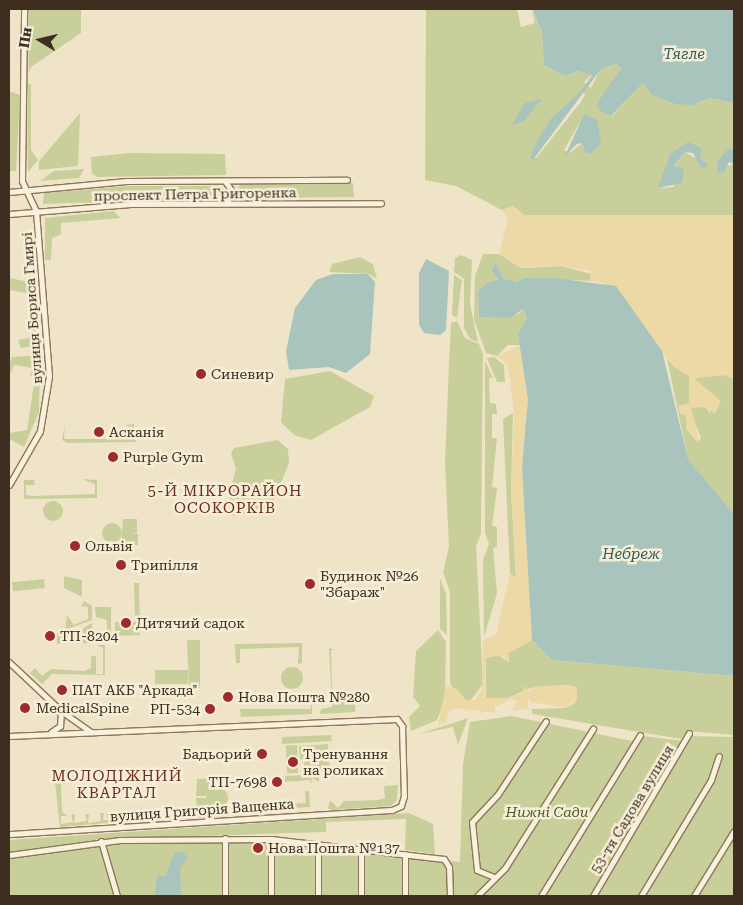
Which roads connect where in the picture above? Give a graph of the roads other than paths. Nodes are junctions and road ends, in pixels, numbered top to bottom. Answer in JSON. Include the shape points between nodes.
{"nodes":[{"id":1,"x":24,"y":9,"type":"edge"},
{"id":2,"x":347,"y":180,"type":"dead end"},
{"id":3,"x":225,"y":181,"type":"junction"},
{"id":4,"x":26,"y":190,"type":"junction"},
{"id":5,"x":9,"y":192,"type":"edge"},
{"id":6,"x":227,"y":203,"type":"junction"},
{"id":7,"x":381,"y":203,"type":"dead end"},
{"id":8,"x":36,"y":211,"type":"junction"},
{"id":9,"x":9,"y":214,"type":"edge"},
{"id":10,"x":9,"y":485,"type":"edge"},
{"id":11,"x":9,"y":662,"type":"edge"},
{"id":12,"x":61,"y":711,"type":"junction"},
{"id":13,"x":546,"y":720,"type":"dead end"},
{"id":14,"x":592,"y":729,"type":"dead end"},
{"id":15,"x":92,"y":732,"type":"junction"},
{"id":16,"x":689,"y":733,"type":"dead end"},
{"id":17,"x":46,"y":734,"type":"junction"},
{"id":18,"x":640,"y":734,"type":"dead end"},
{"id":19,"x":9,"y":736,"type":"edge"},
{"id":20,"x":720,"y":756,"type":"dead end"},
{"id":21,"x":734,"y":831,"type":"edge"},
{"id":22,"x":9,"y":834,"type":"edge"},
{"id":23,"x":225,"y":838,"type":"junction"},
{"id":24,"x":271,"y":839,"type":"junction"},
{"id":25,"x":101,"y":841,"type":"junction"},
{"id":26,"x":318,"y":844,"type":"junction"},
{"id":27,"x":361,"y":848,"type":"junction"},
{"id":28,"x":405,"y":854,"type":"junction"},
{"id":29,"x":9,"y":855,"type":"edge"},
{"id":30,"x":494,"y":877,"type":"junction"},
{"id":31,"x":117,"y":896,"type":"edge"},
{"id":32,"x":225,"y":896,"type":"edge"},
{"id":33,"x":271,"y":896,"type":"edge"},
{"id":34,"x":318,"y":896,"type":"edge"},
{"id":35,"x":361,"y":896,"type":"edge"},
{"id":36,"x":405,"y":896,"type":"edge"},
{"id":37,"x":450,"y":896,"type":"edge"},
{"id":38,"x":477,"y":896,"type":"edge"},
{"id":39,"x":541,"y":896,"type":"edge"},
{"id":40,"x":593,"y":896,"type":"edge"},
{"id":41,"x":641,"y":896,"type":"edge"},
{"id":42,"x":694,"y":896,"type":"edge"}],
"edges":[{"from":1,"to":4,"type":"street","via":[[22,181]]},
{"from":2,"to":3,"type":"street","name":"проспект Петра Григоренка"},
{"from":3,"to":4,"type":"street","name":"проспект Петра Григоренка","via":[[126,181]]},
{"from":3,"to":6,"type":"street","via":[[231,190]]},
{"from":4,"to":5,"type":"street","name":"проспект Петра Григоренка"},
{"from":4,"to":8,"type":"street"},
{"from":6,"to":7,"type":"street","name":"проспект Петра Григоренка"},
{"from":6,"to":8,"type":"street","name":"проспект Петра Григоренка","via":[[131,204]]},
{"from":8,"to":9,"type":"street","name":"проспект Петра Григоренка"},
{"from":8,"to":10,"type":"street","name":"вулиця Бориса Гмирі","via":[[48,390],[38,437]]},
{"from":11,"to":12,"type":"street"},
{"from":12,"to":15,"type":"street"},
{"from":12,"to":17,"type":"street","via":[[60,726]]},
{"from":13,"to":30,"type":"street","via":[[498,794],[472,822],[477,870]]},
{"from":14,"to":30,"type":"street","via":[[505,868]]},
{"from":15,"to":17,"type":"street"},
{"from":15,"to":22,"type":"street","name":"вулиця Григорія Ващенка","via":[[397,718],[402,726],[404,796],[397,809]]},
{"from":16,"to":40,"type":"street","name":"53-тя Садова вулиця"},
{"from":17,"to":19,"type":"street"},
{"from":18,"to":39,"type":"street"},
{"from":20,"to":41,"type":"street","via":[[711,780]]},
{"from":21,"to":42,"type":"street"},
{"from":23,"to":24,"type":"street"},
{"from":23,"to":25,"type":"street"},
{"from":23,"to":32,"type":"street"},
{"from":24,"to":26,"type":"street"},
{"from":24,"to":33,"type":"street"},
{"from":25,"to":29,"type":"street"},
{"from":25,"to":31,"type":"street"},
{"from":26,"to":27,"type":"street"},
{"from":26,"to":34,"type":"street"},
{"from":27,"to":28,"type":"street"},
{"from":27,"to":35,"type":"street"},
{"from":28,"to":36,"type":"street"},
{"from":28,"to":37,"type":"street","via":[[444,859],[449,867]]},
{"from":30,"to":38,"type":"street"}]}
